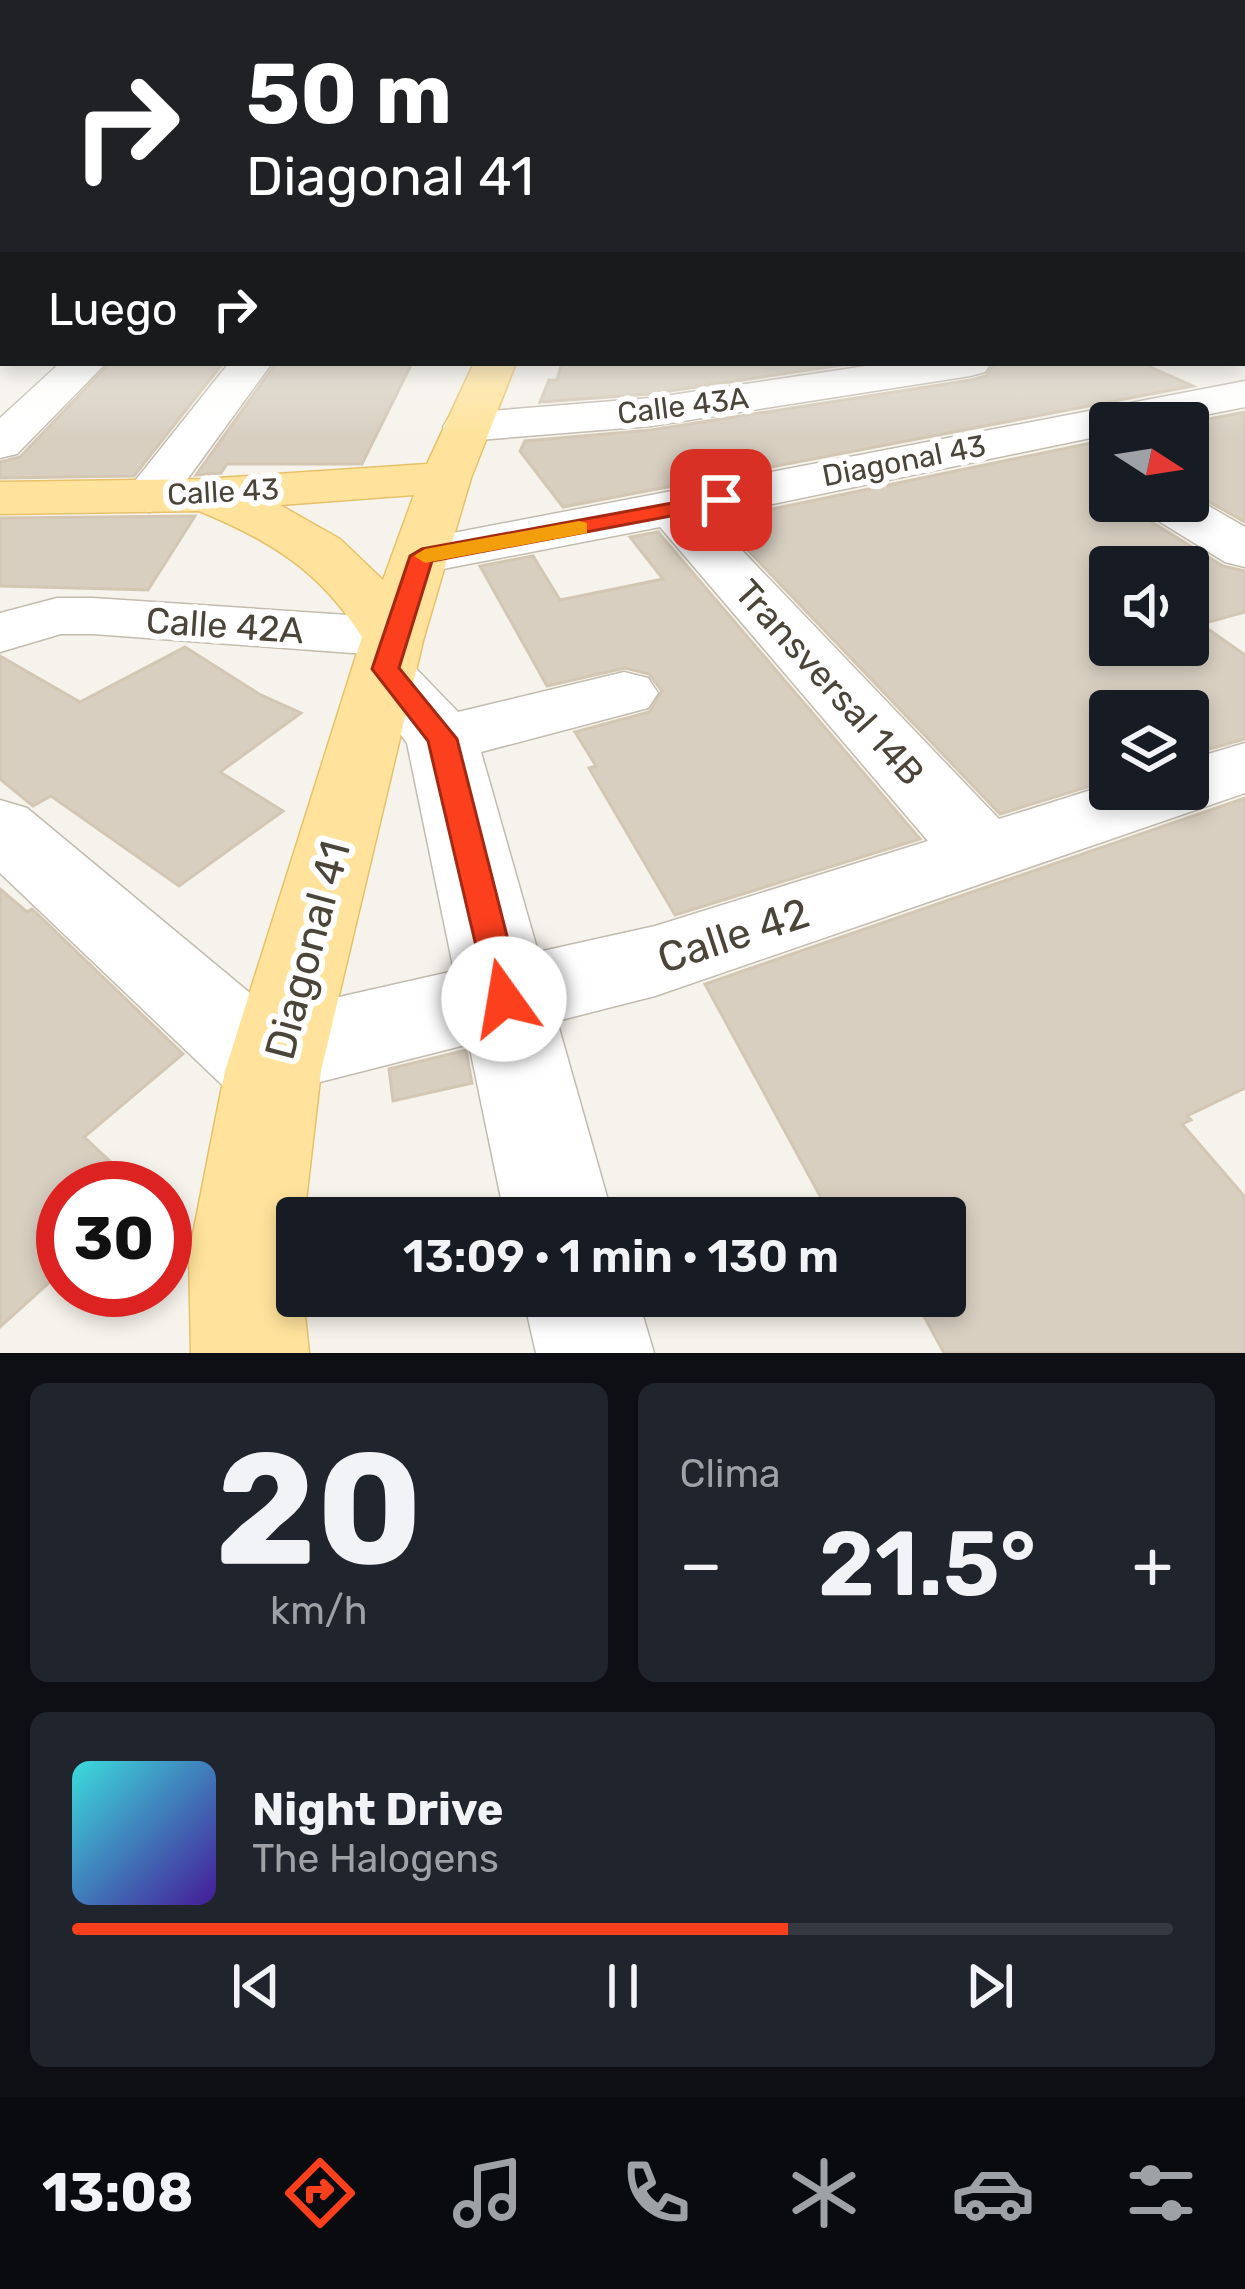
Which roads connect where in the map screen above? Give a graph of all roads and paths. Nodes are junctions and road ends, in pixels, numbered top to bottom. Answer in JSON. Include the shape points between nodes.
{"nodes":[{"id":1,"x":82,"y":366,"type":"edge"},
{"id":2,"x":249,"y":366,"type":"edge"},
{"id":3,"x":494,"y":366,"type":"edge"},
{"id":4,"x":950,"y":366,"type":"edge"},
{"id":5,"x":1225,"y":393,"type":"edge"},
{"id":6,"x":466,"y":427,"type":"junction"},
{"id":7,"x":1049,"y":433,"type":"junction"},
{"id":8,"x":0,"y":444,"type":"edge"},
{"id":9,"x":1089,"y":457,"type":"edge"},
{"id":10,"x":446,"y":478,"type":"junction"},
{"id":11,"x":176,"y":495,"type":"junction"},
{"id":12,"x":0,"y":498,"type":"edge"},
{"id":13,"x":674,"y":511,"type":"junction"},
{"id":14,"x":1198,"y":522,"type":"edge"},
{"id":15,"x":1245,"y":550,"type":"edge"},
{"id":16,"x":422,"y":556,"type":"junction"},
{"id":17,"x":28,"y":624,"type":"edge"},
{"id":18,"x":389,"y":653,"type":"junction"},
{"id":19,"x":624,"y":693,"type":"dead end"},
{"id":20,"x":442,"y":739,"type":"junction"},
{"id":21,"x":1245,"y":767,"type":"edge"},
{"id":22,"x":1209,"y":779,"type":"edge"},
{"id":23,"x":1116,"y":810,"type":"edge"},
{"id":24,"x":0,"y":827,"type":"edge"},
{"id":25,"x":985,"y":854,"type":"junction"},
{"id":26,"x":504,"y":999,"type":"junction"},
{"id":27,"x":276,"y":1061,"type":"junction"},
{"id":28,"x":554,"y":1197,"type":"edge"},
{"id":29,"x":586,"y":1317,"type":"edge"},
{"id":30,"x":250,"y":1353,"type":"edge"},
{"id":31,"x":595,"y":1353,"type":"edge"}],
"edges":[{"from":1,"to":8,"type":"street"},
{"from":2,"to":11,"type":"street"},
{"from":3,"to":6,"type":"main road","name":"Diagonal 41"},
{"from":4,"to":6,"type":"street","name":"Calle 43A","via":[[651,412]]},
{"from":5,"to":7,"type":"street","name":"Diagonal 43"},
{"from":6,"to":10,"type":"main road","name":"Diagonal 41"},
{"from":7,"to":9,"type":"street"},
{"from":7,"to":13,"type":"street","name":"Diagonal 43"},
{"from":10,"to":11,"type":"main road","name":"Calle 43"},
{"from":10,"to":16,"type":"main road","name":"Diagonal 41"},
{"from":11,"to":12,"type":"main road","name":"Calle 43"},
{"from":11,"to":18,"type":"main road","via":[[287,526],[320,545],[360,585]]},
{"from":13,"to":16,"type":"street","name":"Diagonal 43"},
{"from":13,"to":25,"type":"street","name":"Transversal 14B"},
{"from":14,"to":15,"type":"street"},
{"from":16,"to":18,"type":"main road","name":"Diagonal 41"},
{"from":17,"to":18,"type":"street","name":"Calle 42A"},
{"from":18,"to":20,"type":"street"},
{"from":18,"to":27,"type":"main road","name":"Diagonal 41"},
{"from":19,"to":20,"type":"street"},
{"from":20,"to":26,"type":"street"},
{"from":21,"to":22,"type":"street"},
{"from":23,"to":25,"type":"street","name":"Calle 42"},
{"from":24,"to":27,"type":"street"},
{"from":25,"to":26,"type":"street","name":"Calle 42","via":[[655,961]]},
{"from":26,"to":27,"type":"street","name":"Calle 42"},
{"from":26,"to":28,"type":"street"},
{"from":27,"to":30,"type":"main road","name":"Diagonal 41","via":[[244,1253]]},
{"from":29,"to":31,"type":"street"}]}
